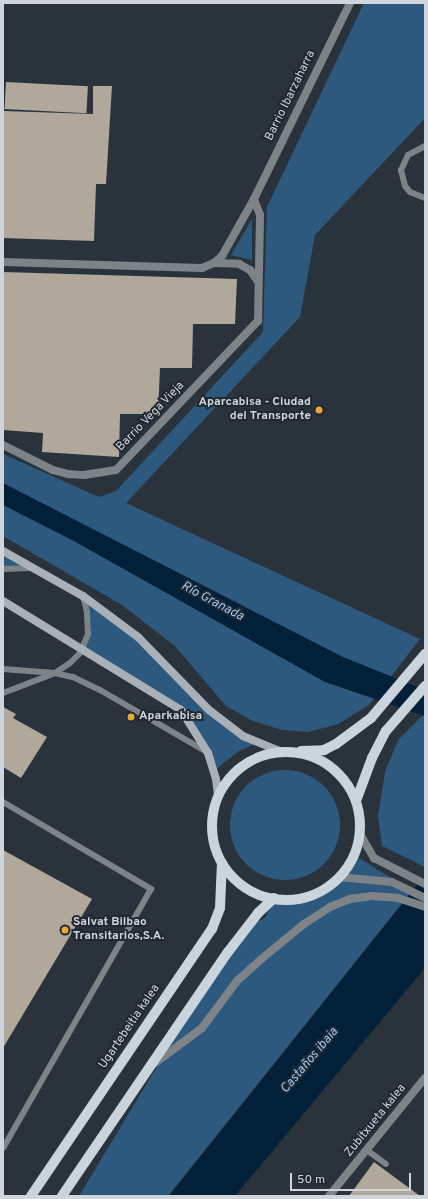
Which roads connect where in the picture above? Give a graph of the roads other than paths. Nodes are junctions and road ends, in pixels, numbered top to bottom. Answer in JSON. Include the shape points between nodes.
{"nodes":[{"id":1,"x":350,"y":3,"type":"edge"},
{"id":2,"x":425,"y":146,"type":"edge"},
{"id":3,"x":425,"y":198,"type":"edge"},
{"id":4,"x":254,"y":199,"type":"junction"},
{"id":5,"x":3,"y":262,"type":"edge"},
{"id":6,"x":214,"y":263,"type":"junction"},
{"id":7,"x":258,"y":282,"type":"junction"},
{"id":8,"x":3,"y":445,"type":"edge"},
{"id":9,"x":3,"y":552,"type":"edge"},
{"id":10,"x":32,"y":568,"type":"junction"},
{"id":11,"x":3,"y":569,"type":"edge"},
{"id":12,"x":82,"y":596,"type":"junction"},
{"id":13,"x":3,"y":601,"type":"edge"},
{"id":14,"x":82,"y":649,"type":"junction"},
{"id":15,"x":425,"y":654,"type":"edge"},
{"id":16,"x":3,"y":668,"type":"edge"},
{"id":17,"x":55,"y":673,"type":"junction"},
{"id":18,"x":425,"y":686,"type":"edge"},
{"id":19,"x":3,"y":692,"type":"edge"},
{"id":20,"x":286,"y":752,"type":"junction"},
{"id":21,"x":208,"y":753,"type":"junction"},
{"id":22,"x":218,"y":796,"type":"junction"},
{"id":23,"x":356,"y":801,"type":"junction"},
{"id":24,"x":3,"y":802,"type":"edge"},
{"id":25,"x":360,"y":834,"type":"junction"},
{"id":26,"x":222,"y":863,"type":"junction"},
{"id":27,"x":339,"y":877,"type":"junction"},
{"id":28,"x":425,"y":884,"type":"edge"},
{"id":29,"x":274,"y":898,"type":"junction"},
{"id":30,"x":425,"y":898,"type":"edge"},
{"id":31,"x":425,"y":907,"type":"edge"},
{"id":32,"x":155,"y":1063,"type":"junction"},
{"id":33,"x":425,"y":1078,"type":"edge"},
{"id":34,"x":3,"y":1148,"type":"edge"},
{"id":35,"x":368,"y":1151,"type":"junction"},
{"id":36,"x":386,"y":1164,"type":"dead end"},
{"id":37,"x":31,"y":1196,"type":"edge"},
{"id":38,"x":62,"y":1196,"type":"edge"},
{"id":39,"x":329,"y":1196,"type":"edge"}],
"edges":[{"from":1,"to":4,"type":"street","name":"Barrio Ibarzaharra"},
{"from":2,"to":3,"type":"lane","via":[[408,155],[401,170],[405,186],[410,192]]},
{"from":4,"to":6,"type":"street","via":[[222,256]]},
{"from":4,"to":7,"type":"street","name":"Barrio Vega Vieja","via":[[260,215]]},
{"from":5,"to":6,"type":"street","via":[[202,268]]},
{"from":6,"to":7,"type":"street","via":[[239,264],[250,270]]},
{"from":7,"to":8,"type":"street","name":"Barrio Vega Vieja","via":[[258,321],[253,328],[116,470],[84,475],[68,474],[53,470]]},
{"from":9,"to":10,"type":"street"},
{"from":10,"to":11,"type":"lane"},
{"from":10,"to":12,"type":"street"},
{"from":12,"to":14,"type":"lane","via":[[88,622]]},
{"from":12,"to":20,"type":"street","via":[[138,637],[209,710],[244,736]]},
{"from":13,"to":14,"type":"street"},
{"from":14,"to":17,"type":"lane","via":[[70,663]]},
{"from":14,"to":21,"type":"street","via":[[181,710]]},
{"from":15,"to":20,"type":"main road","via":[[371,718],[336,744],[324,750]]},
{"from":16,"to":17,"type":"lane"},
{"from":17,"to":19,"type":"lane"},
{"from":17,"to":21,"type":"lane","via":[[100,690]]},
{"from":18,"to":23,"type":"main road","via":[[386,731],[372,758]]},
{"from":20,"to":22,"type":"main road","via":[[261,757],[237,770]]},
{"from":20,"to":23,"type":"main road","via":[[307,755],[323,762],[344,781]]},
{"from":21,"to":22,"type":"street"},
{"from":22,"to":26,"type":"main road","via":[[212,830],[215,847]]},
{"from":23,"to":25,"type":"main road"},
{"from":24,"to":34,"type":"lane","via":[[151,889]]},
{"from":25,"to":27,"type":"main road","via":[[354,855]]},
{"from":25,"to":28,"type":"street","via":[[374,858]]},
{"from":26,"to":29,"type":"main road","via":[[244,886]]},
{"from":26,"to":37,"type":"main road","name":"Ugartebeitia kalea","via":[[220,908],[212,929]]},
{"from":27,"to":29,"type":"main road","via":[[313,894],[300,898]]},
{"from":27,"to":30,"type":"street","via":[[392,882]]},
{"from":29,"to":32,"type":"main road","via":[[258,912],[228,952]]},
{"from":31,"to":32,"type":"street","via":[[398,898],[379,896],[350,899],[330,907],[283,940],[237,981],[202,1028]]},
{"from":32,"to":38,"type":"main road"},
{"from":33,"to":35,"type":"street","name":"Zubitxueta kalea"},
{"from":35,"to":36,"type":"lane"},
{"from":35,"to":39,"type":"street","name":"Zubitxueta kalea"}]}
